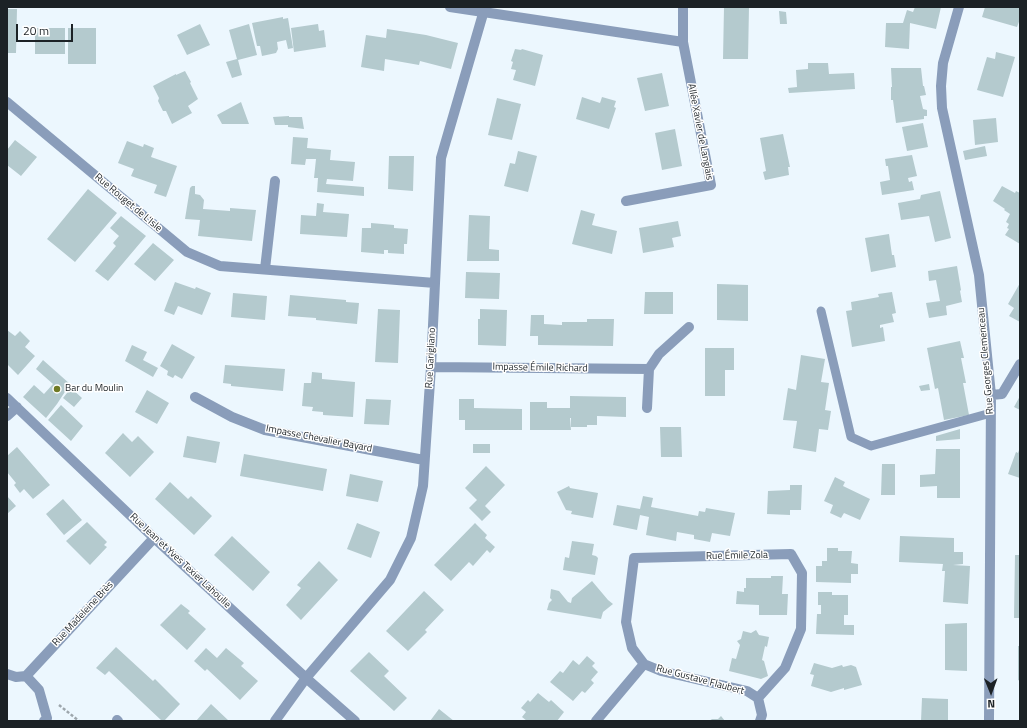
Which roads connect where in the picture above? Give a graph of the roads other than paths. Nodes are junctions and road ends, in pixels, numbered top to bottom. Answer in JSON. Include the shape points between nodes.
{"nodes":[{"id":1,"x":450,"y":7,"type":"edge"},
{"id":2,"x":683,"y":7,"type":"edge"},
{"id":3,"x":959,"y":7,"type":"edge"},
{"id":4,"x":484,"y":9,"type":"edge"},
{"id":5,"x":683,"y":42,"type":"junction"},
{"id":6,"x":7,"y":102,"type":"edge"},
{"id":7,"x":275,"y":181,"type":"dead end"},
{"id":8,"x":626,"y":201,"type":"dead end"},
{"id":9,"x":265,"y":269,"type":"junction"},
{"id":10,"x":435,"y":283,"type":"junction"},
{"id":11,"x":821,"y":311,"type":"dead end"},
{"id":12,"x":689,"y":327,"type":"dead end"},
{"id":13,"x":1020,"y":364,"type":"edge"},
{"id":14,"x":431,"y":367,"type":"junction"},
{"id":15,"x":649,"y":369,"type":"junction"},
{"id":16,"x":991,"y":395,"type":"junction"},
{"id":17,"x":195,"y":397,"type":"dead end"},
{"id":18,"x":7,"y":398,"type":"edge"},
{"id":19,"x":17,"y":407,"type":"junction"},
{"id":20,"x":647,"y":408,"type":"dead end"},
{"id":21,"x":991,"y":413,"type":"junction"},
{"id":22,"x":7,"y":416,"type":"edge"},
{"id":23,"x":424,"y":460,"type":"junction"},
{"id":24,"x":154,"y":538,"type":"junction"},
{"id":25,"x":644,"y":664,"type":"junction"},
{"id":26,"x":7,"y":674,"type":"edge"},
{"id":27,"x":26,"y":676,"type":"junction"},
{"id":28,"x":306,"y":678,"type":"junction"},
{"id":29,"x":758,"y":698,"type":"junction"},
{"id":30,"x":44,"y":721,"type":"edge"},
{"id":31,"x":275,"y":721,"type":"edge"},
{"id":32,"x":355,"y":721,"type":"edge"},
{"id":33,"x":596,"y":721,"type":"edge"},
{"id":34,"x":760,"y":721,"type":"edge"},
{"id":35,"x":989,"y":721,"type":"edge"}],
"edges":[{"from":1,"to":4,"type":"street"},
{"from":2,"to":5,"type":"street","name":"Allée Xavier de Langlais"},
{"from":3,"to":16,"type":"street","name":"Rue Georges Clemenceau","via":[[943,63],[942,108],[979,275]]},
{"from":4,"to":5,"type":"street"},
{"from":4,"to":10,"type":"street","name":"Rue Garigliano","via":[[441,158]]},
{"from":5,"to":8,"type":"street","name":"Allée Xavier de Langlais","via":[[711,185]]},
{"from":6,"to":9,"type":"street","name":"Rue Rouget de L'Isle","via":[[187,252],[220,266]]},
{"from":7,"to":9,"type":"street"},
{"from":9,"to":10,"type":"street","name":"Rue Rouget de L'Isle"},
{"from":10,"to":14,"type":"street","name":"Rue Garigliano"},
{"from":11,"to":21,"type":"lane","via":[[851,437],[871,446]]},
{"from":12,"to":15,"type":"street","via":[[659,354]]},
{"from":13,"to":16,"type":"street","via":[[1002,394]]},
{"from":14,"to":15,"type":"street","name":"Impasse Émile Richard"},
{"from":14,"to":23,"type":"street","name":"Rue Garigliano"},
{"from":15,"to":20,"type":"street"},
{"from":16,"to":21,"type":"street","name":"Rue Georges Clemenceau"},
{"from":17,"to":23,"type":"street","name":"Impasse Chevalier Bayard","via":[[232,417],[265,430]]},
{"from":18,"to":19,"type":"street","name":"Rue Jean et Yves Texier Lahoulle"},
{"from":19,"to":22,"type":"street"},
{"from":19,"to":24,"type":"street","name":"Rue Jean et Yves Texier Lahoulle"},
{"from":21,"to":35,"type":"street","name":"Rue Georges Clemenceau"},
{"from":23,"to":28,"type":"street","name":"Rue Garigliano","via":[[423,486],[411,538],[390,580]]},
{"from":24,"to":27,"type":"street","name":"Rue Madeleine Brès"},
{"from":24,"to":28,"type":"street","name":"Rue Jean et Yves Texier Lahoulle"},
{"from":25,"to":29,"type":"street","name":"Rue Gustave Flaubert","via":[[661,671],[747,691]]},
{"from":25,"to":29,"type":"street","name":"Rue Émile Zola","via":[[632,648],[626,622],[634,558],[790,554],[802,573],[801,629],[785,668]]},
{"from":25,"to":33,"type":"street","name":"Rue Gustave Flaubert"},
{"from":26,"to":27,"type":"street","via":[[16,677]]},
{"from":27,"to":30,"type":"street","via":[[39,690],[47,718]]},
{"from":28,"to":31,"type":"street","name":"Rue Garigliano"},
{"from":28,"to":32,"type":"street","name":"Rue Jean et Yves Texier Lahoulle"},
{"from":29,"to":34,"type":"street","via":[[762,715]]}]}
